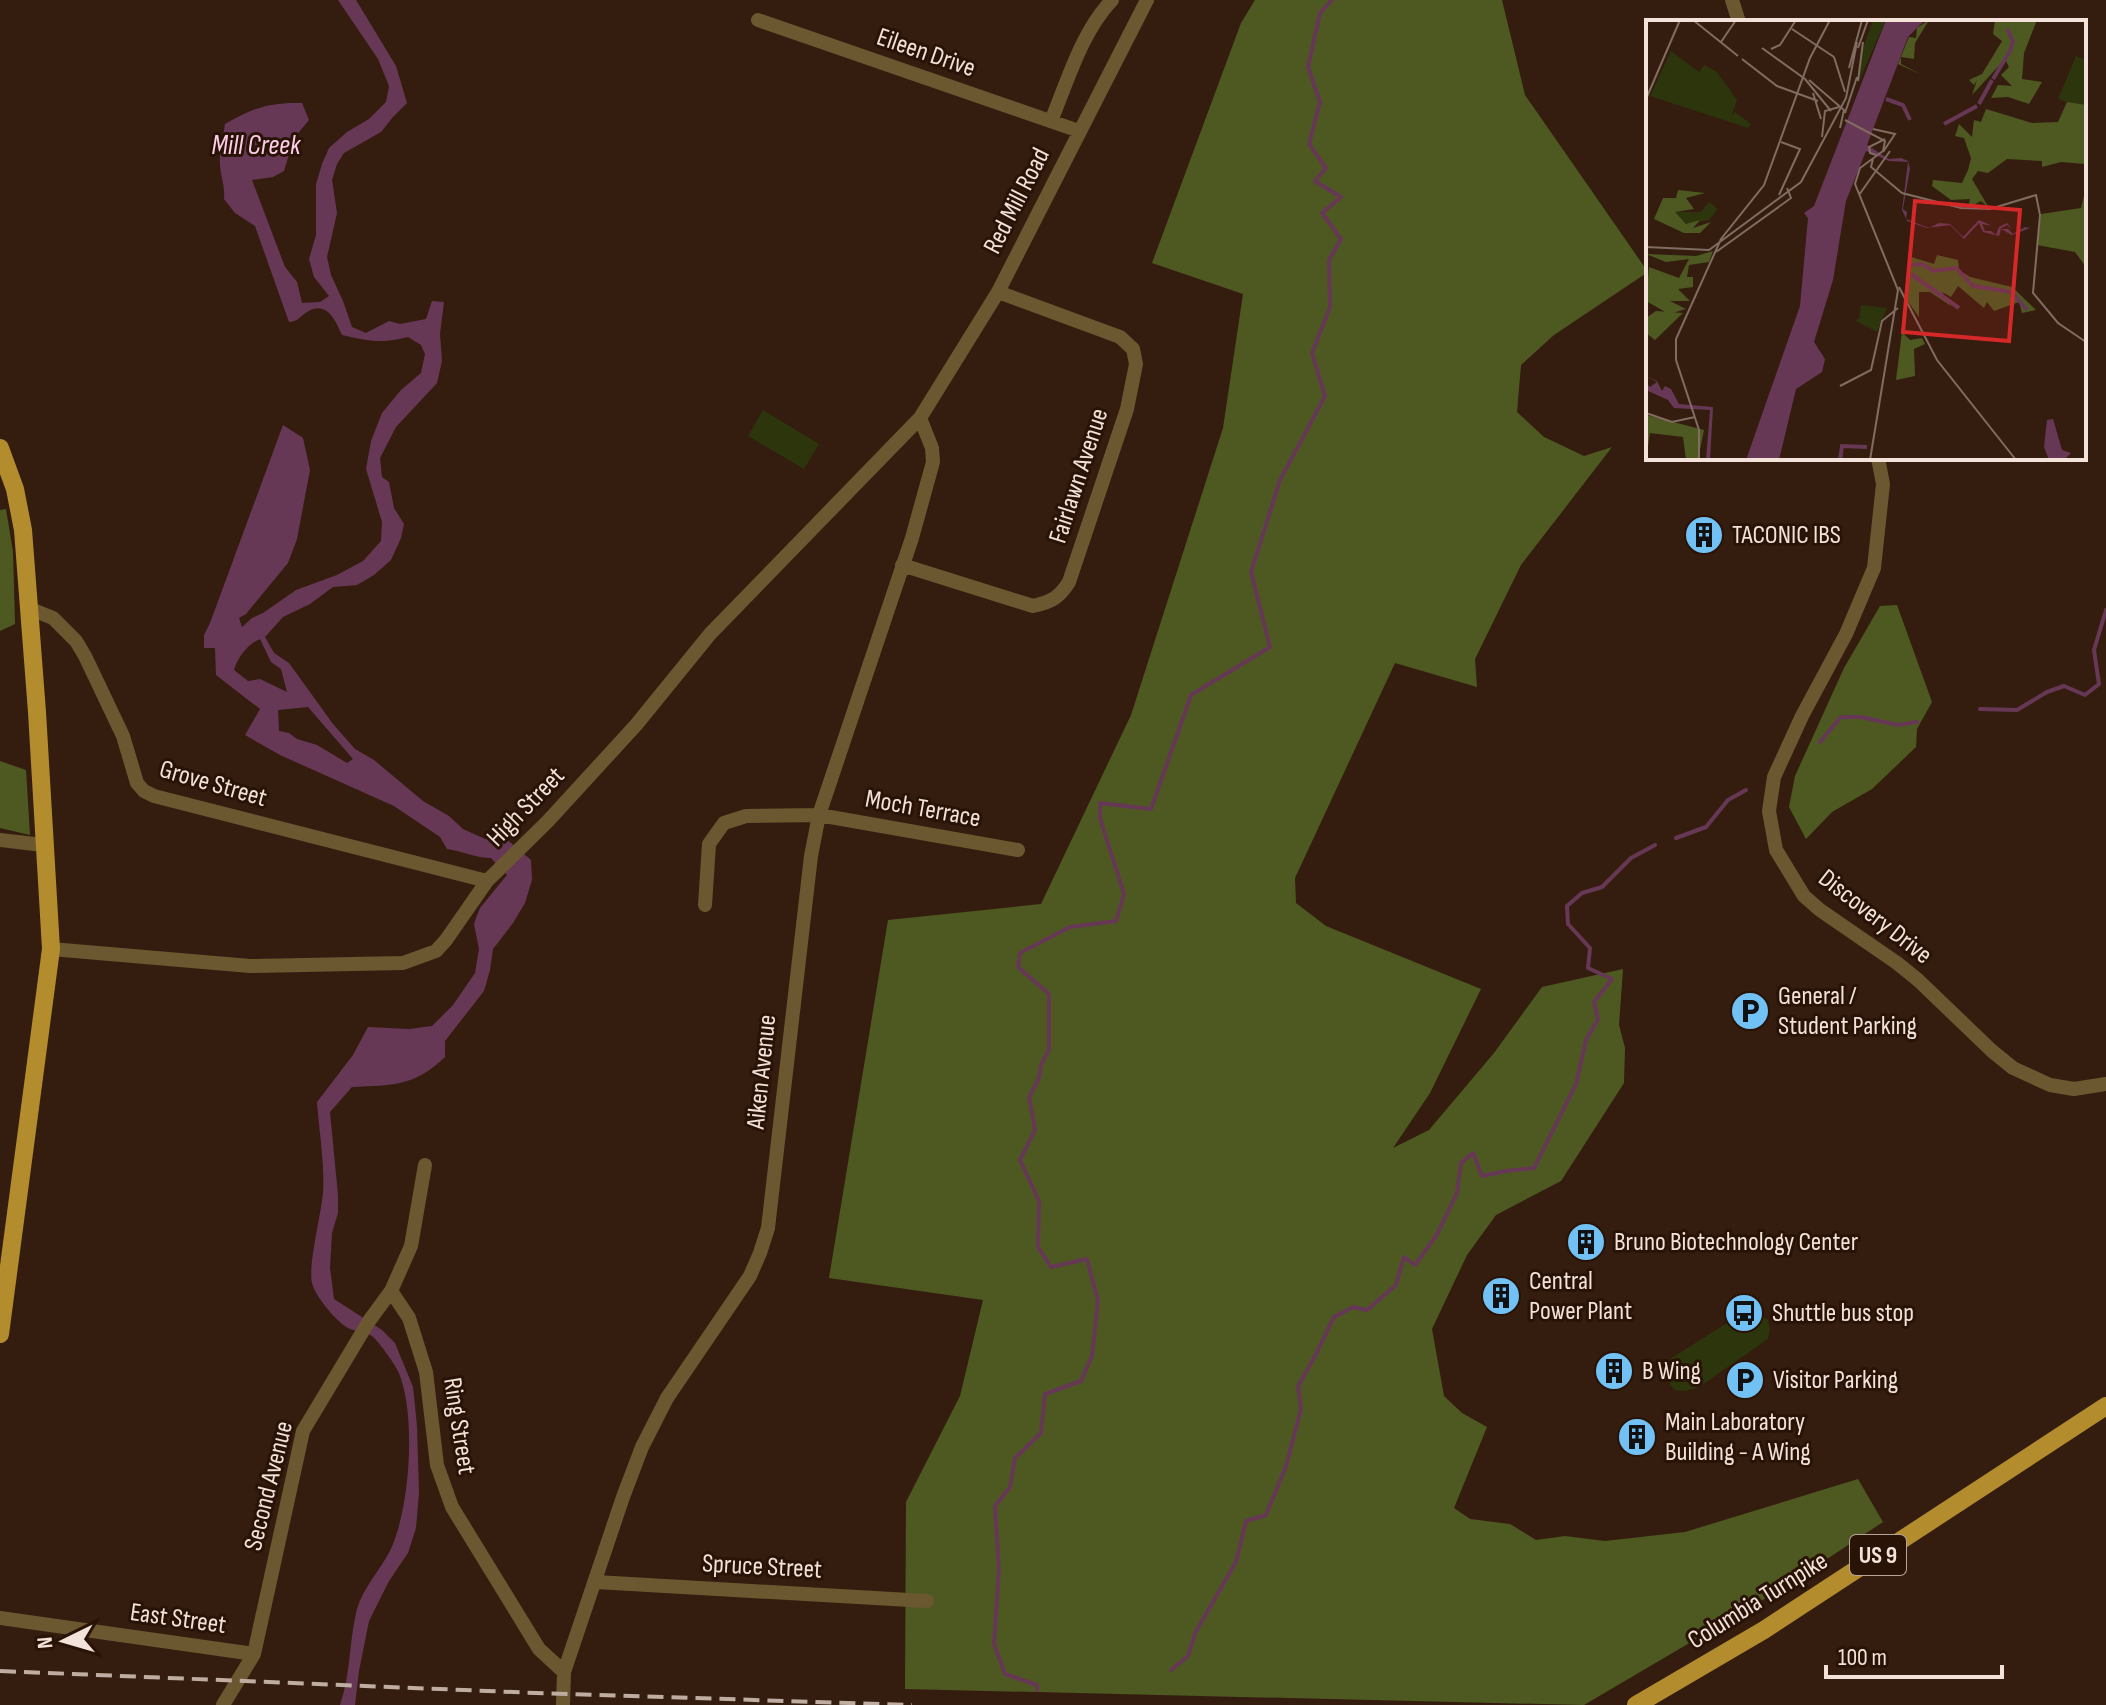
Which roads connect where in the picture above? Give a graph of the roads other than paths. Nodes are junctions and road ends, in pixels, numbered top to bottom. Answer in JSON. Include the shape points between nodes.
{"nodes":[{"id":1,"x":1112,"y":0,"type":"edge"},
{"id":2,"x":1147,"y":0,"type":"edge"},
{"id":3,"x":1732,"y":0,"type":"edge"},
{"id":4,"x":758,"y":20,"type":"dead end"},
{"id":5,"x":1738,"y":20,"type":"edge"},
{"id":6,"x":1051,"y":121,"type":"junction"},
{"id":7,"x":1079,"y":131,"type":"junction"},
{"id":8,"x":998,"y":292,"type":"junction"},
{"id":9,"x":920,"y":418,"type":"junction"},
{"id":10,"x":0,"y":448,"type":"edge"},
{"id":11,"x":1878,"y":460,"type":"edge"},
{"id":12,"x":902,"y":565,"type":"junction"},
{"id":13,"x":28,"y":608,"type":"junction"},
{"id":14,"x":819,"y":815,"type":"junction"},
{"id":15,"x":0,"y":840,"type":"edge"},
{"id":16,"x":43,"y":845,"type":"junction"},
{"id":17,"x":1018,"y":850,"type":"dead end"},
{"id":18,"x":492,"y":876,"type":"junction"},
{"id":19,"x":705,"y":905,"type":"dead end"},
{"id":20,"x":51,"y":949,"type":"junction"},
{"id":21,"x":2106,"y":1084,"type":"edge"},
{"id":22,"x":425,"y":1165,"type":"dead end"},
{"id":23,"x":391,"y":1291,"type":"junction"},
{"id":24,"x":0,"y":1334,"type":"edge"},
{"id":25,"x":2106,"y":1406,"type":"edge"},
{"id":26,"x":596,"y":1582,"type":"junction"},
{"id":27,"x":927,"y":1601,"type":"dead end"},
{"id":28,"x":0,"y":1618,"type":"edge"},
{"id":29,"x":254,"y":1654,"type":"junction"},
{"id":30,"x":564,"y":1672,"type":"junction"},
{"id":31,"x":1641,"y":1702,"type":"edge"},
{"id":32,"x":223,"y":1705,"type":"edge"},
{"id":33,"x":563,"y":1705,"type":"edge"}],
"edges":[{"from":1,"to":6,"type":"street","via":[[1084,41]]},
{"from":2,"to":7,"type":"street","name":"Red Mill Road"},
{"from":3,"to":5,"type":"street"},
{"from":4,"to":6,"type":"street","name":"Eileen Drive"},
{"from":6,"to":7,"type":"street","name":"Eileen Drive"},
{"from":7,"to":8,"type":"street","name":"Red Mill Road"},
{"from":8,"to":9,"type":"street","name":"Red Mill Road"},
{"from":8,"to":12,"type":"street","name":"Fairlawn Avenue","via":[[1120,337],[1133,349],[1136,364],[1127,409],[1069,582],[1050,603],[1033,606]]},
{"from":9,"to":12,"type":"street","name":"Aiken Avenue","via":[[933,462]]},
{"from":9,"to":18,"type":"street","name":"High Street","via":[[710,634],[636,725]]},
{"from":10,"to":13,"type":"main road","via":[[23,530]]},
{"from":11,"to":21,"type":"street","name":"Discovery Drive","via":[[1883,484],[1874,568],[1774,777],[1769,811],[1776,850],[1804,896],[1918,980],[2013,1068],[2050,1085],[2074,1089]]},
{"from":12,"to":14,"type":"street","name":"Aiken Avenue"},
{"from":13,"to":16,"type":"main road"},
{"from":13,"to":18,"type":"street","name":"Grove Street","via":[[53,618],[76,641],[144,791]]},
{"from":14,"to":17,"type":"street","name":"Moch Terrace"},
{"from":14,"to":19,"type":"street","name":"Moch Terrace","via":[[746,816],[724,823],[709,844]]},
{"from":14,"to":26,"type":"street","name":"Aiken Avenue","via":[[768,1228],[750,1276],[667,1398],[642,1447]]},
{"from":15,"to":16,"type":"street"},
{"from":16,"to":20,"type":"main road"},
{"from":18,"to":20,"type":"street","name":"High Street","via":[[436,951],[403,963],[250,966]]},
{"from":20,"to":24,"type":"main road"},
{"from":22,"to":23,"type":"street","via":[[411,1246]]},
{"from":23,"to":29,"type":"street","name":"Second Avenue","via":[[303,1431]]},
{"from":23,"to":30,"type":"street","name":"Ring Street","via":[[409,1318],[426,1372],[437,1465],[452,1507],[539,1649]]},
{"from":25,"to":31,"type":"main road","name":"Columbia Turnpike","number":"US 9","via":[[1764,1630]]},
{"from":26,"to":27,"type":"street","name":"Spruce Street"},
{"from":26,"to":30,"type":"street","name":"Aiken Avenue"},
{"from":28,"to":29,"type":"street","name":"East Street"},
{"from":29,"to":32,"type":"street","name":"Second Avenue"},
{"from":30,"to":33,"type":"street","name":"Aiken Avenue"}]}
